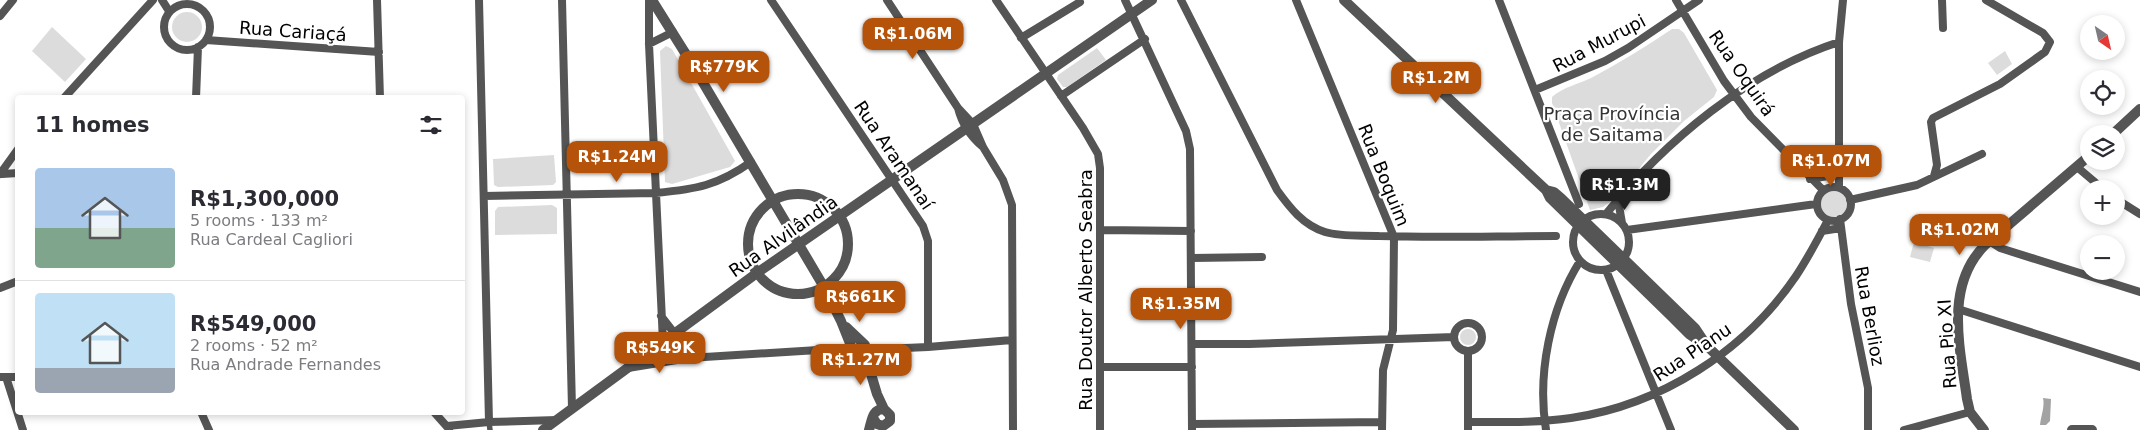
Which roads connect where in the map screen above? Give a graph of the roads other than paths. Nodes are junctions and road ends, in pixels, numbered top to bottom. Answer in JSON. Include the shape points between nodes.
{"nodes":[{"id":1,"x":12,"y":0,"type":"edge"},
{"id":2,"x":153,"y":0,"type":"edge"},
{"id":3,"x":162,"y":0,"type":"edge"},
{"id":4,"x":377,"y":0,"type":"edge"},
{"id":5,"x":479,"y":0,"type":"edge"},
{"id":6,"x":562,"y":0,"type":"edge"},
{"id":7,"x":651,"y":0,"type":"edge"},
{"id":8,"x":771,"y":0,"type":"edge"},
{"id":9,"x":887,"y":0,"type":"edge"},
{"id":10,"x":996,"y":0,"type":"edge"},
{"id":11,"x":1125,"y":0,"type":"edge"},
{"id":12,"x":1152,"y":0,"type":"edge"},
{"id":13,"x":1181,"y":0,"type":"edge"},
{"id":14,"x":1296,"y":0,"type":"edge"},
{"id":15,"x":1344,"y":0,"type":"edge"},
{"id":16,"x":1499,"y":0,"type":"edge"},
{"id":17,"x":1676,"y":0,"type":"edge"},
{"id":18,"x":1699,"y":0,"type":"edge"},
{"id":19,"x":1843,"y":0,"type":"edge"},
{"id":20,"x":1942,"y":0,"type":"edge"},
{"id":21,"x":1986,"y":0,"type":"edge"},
{"id":22,"x":1080,"y":2,"type":"dead end"},
{"id":23,"x":169,"y":11,"type":"junction"},
{"id":24,"x":1682,"y":12,"type":"junction"},
{"id":25,"x":1132,"y":14,"type":"junction"},
{"id":26,"x":0,"y":16,"type":"edge"},
{"id":27,"x":1943,"y":28,"type":"dead end"},
{"id":28,"x":673,"y":32,"type":"junction"},
{"id":29,"x":1021,"y":38,"type":"junction"},
{"id":30,"x":1144,"y":39,"type":"junction"},
{"id":31,"x":206,"y":40,"type":"junction"},
{"id":32,"x":1840,"y":42,"type":"junction"},
{"id":33,"x":649,"y":44,"type":"junction"},
{"id":34,"x":198,"y":47,"type":"junction"},
{"id":35,"x":379,"y":52,"type":"junction"},
{"id":36,"x":1045,"y":74,"type":"junction"},
{"id":37,"x":1535,"y":90,"type":"junction"},
{"id":38,"x":1734,"y":94,"type":"junction"},
{"id":39,"x":67,"y":95,"type":"edge"},
{"id":40,"x":196,"y":95,"type":"edge"},
{"id":41,"x":380,"y":95,"type":"edge"},
{"id":42,"x":1062,"y":96,"type":"junction"},
{"id":43,"x":2140,"y":109,"type":"edge"},
{"id":44,"x":2123,"y":125,"type":"edge"},
{"id":45,"x":970,"y":126,"type":"junction"},
{"id":46,"x":15,"y":152,"type":"edge"},
{"id":47,"x":1982,"y":154,"type":"dead end"},
{"id":48,"x":751,"y":162,"type":"junction"},
{"id":49,"x":2080,"y":164,"type":"edge"},
{"id":50,"x":1838,"y":167,"type":"junction"},
{"id":51,"x":2076,"y":167,"type":"junction"},
{"id":52,"x":15,"y":173,"type":"edge"},
{"id":53,"x":1,"y":174,"type":"edge"},
{"id":54,"x":1934,"y":176,"type":"junction"},
{"id":55,"x":1810,"y":179,"type":"junction"},
{"id":56,"x":892,"y":180,"type":"junction"},
{"id":57,"x":2092,"y":180,"type":"edge"},
{"id":58,"x":1839,"y":187,"type":"junction"},
{"id":59,"x":1823,"y":190,"type":"junction"},
{"id":60,"x":656,"y":193,"type":"junction"},
{"id":61,"x":566,"y":195,"type":"junction"},
{"id":62,"x":484,"y":196,"type":"junction"},
{"id":63,"x":773,"y":200,"type":"junction"},
{"id":64,"x":1618,"y":200,"type":"junction"},
{"id":65,"x":1850,"y":200,"type":"junction"},
{"id":66,"x":1579,"y":204,"type":"dead end"},
{"id":67,"x":1816,"y":204,"type":"junction"},
{"id":68,"x":2125,"y":205,"type":"edge"},
{"id":69,"x":1606,"y":214,"type":"junction"},
{"id":70,"x":2140,"y":214,"type":"edge"},
{"id":71,"x":840,"y":215,"type":"junction"},
{"id":72,"x":1840,"y":219,"type":"junction"},
{"id":73,"x":1828,"y":220,"type":"junction"},
{"id":74,"x":1581,"y":223,"type":"junction"},
{"id":75,"x":1624,"y":227,"type":"junction"},
{"id":76,"x":1841,"y":228,"type":"junction"},
{"id":77,"x":1100,"y":230,"type":"junction"},
{"id":78,"x":1191,"y":230,"type":"junction"},
{"id":79,"x":1822,"y":230,"type":"junction"},
{"id":80,"x":1556,"y":236,"type":"dead end"},
{"id":81,"x":1394,"y":237,"type":"junction"},
{"id":82,"x":1989,"y":241,"type":"junction"},
{"id":83,"x":799,"y":244,"type":"junction"},
{"id":84,"x":1262,"y":257,"type":"dead end"},
{"id":85,"x":1192,"y":258,"type":"junction"},
{"id":86,"x":1580,"y":261,"type":"junction"},
{"id":87,"x":1621,"y":262,"type":"junction"},
{"id":88,"x":1606,"y":270,"type":"junction"},
{"id":89,"x":757,"y":273,"type":"junction"},
{"id":90,"x":15,"y":282,"type":"edge"},
{"id":91,"x":824,"y":287,"type":"junction"},
{"id":92,"x":0,"y":288,"type":"edge"},
{"id":93,"x":2140,"y":292,"type":"edge"},
{"id":94,"x":1958,"y":309,"type":"junction"},
{"id":95,"x":661,"y":316,"type":"junction"},
{"id":96,"x":1454,"y":336,"type":"junction"},
{"id":97,"x":669,"y":338,"type":"junction"},
{"id":98,"x":1012,"y":340,"type":"junction"},
{"id":99,"x":1391,"y":340,"type":"junction"},
{"id":100,"x":1192,"y":344,"type":"junction"},
{"id":101,"x":928,"y":347,"type":"junction"},
{"id":102,"x":858,"y":350,"type":"junction"},
{"id":103,"x":1468,"y":352,"type":"junction"},
{"id":104,"x":1718,"y":356,"type":"junction"},
{"id":105,"x":688,"y":358,"type":"junction"},
{"id":106,"x":1100,"y":367,"type":"junction"},
{"id":107,"x":1192,"y":367,"type":"junction"},
{"id":108,"x":2140,"y":367,"type":"edge"},
{"id":109,"x":627,"y":368,"type":"junction"},
{"id":110,"x":3,"y":377,"type":"edge"},
{"id":111,"x":1656,"y":394,"type":"junction"},
{"id":112,"x":572,"y":408,"type":"junction"},
{"id":113,"x":15,"y":409,"type":"edge"},
{"id":114,"x":1970,"y":412,"type":"junction"},
{"id":115,"x":17,"y":415,"type":"edge"},
{"id":116,"x":202,"y":415,"type":"edge"},
{"id":117,"x":437,"y":415,"type":"edge"},
{"id":118,"x":1868,"y":418,"type":"junction"},
{"id":119,"x":557,"y":420,"type":"junction"},
{"id":120,"x":1545,"y":420,"type":"junction"},
{"id":121,"x":882,"y":422,"type":"edge"},
{"id":122,"x":489,"y":426,"type":"edge"},
{"id":123,"x":1382,"y":426,"type":"edge"},
{"id":124,"x":1468,"y":426,"type":"edge"},
{"id":125,"x":1192,"y":427,"type":"edge"},
{"id":126,"x":448,"y":428,"type":"edge"},
{"id":127,"x":547,"y":429,"type":"edge"},
{"id":128,"x":23,"y":430,"type":"edge"},
{"id":129,"x":209,"y":430,"type":"edge"},
{"id":130,"x":869,"y":430,"type":"edge"},
{"id":131,"x":1013,"y":430,"type":"edge"},
{"id":132,"x":1100,"y":430,"type":"edge"},
{"id":133,"x":1546,"y":430,"type":"edge"},
{"id":134,"x":1670,"y":430,"type":"edge"},
{"id":135,"x":1794,"y":430,"type":"edge"},
{"id":136,"x":1868,"y":430,"type":"edge"},
{"id":137,"x":1872,"y":430,"type":"edge"},
{"id":138,"x":1904,"y":430,"type":"edge"},
{"id":139,"x":1984,"y":430,"type":"edge"},
{"id":140,"x":2072,"y":430,"type":"edge"},
{"id":141,"x":2092,"y":430,"type":"edge"}],
"edges":[{"from":1,"to":26,"type":"street"},
{"from":2,"to":39,"type":"street"},
{"from":3,"to":23,"type":"street"},
{"from":4,"to":35,"type":"street"},
{"from":5,"to":62,"type":"street"},
{"from":6,"to":61,"type":"street"},
{"from":7,"to":28,"type":"street"},
{"from":7,"to":33,"type":"street"},
{"from":8,"to":56,"type":"street","name":"Rua Aramanaí"},
{"from":9,"to":45,"type":"street"},
{"from":10,"to":29,"type":"street","name":"Rua Doutor Alberto Seabra"},
{"from":11,"to":25,"type":"street"},
{"from":12,"to":25,"type":"street","name":"Rua Alvilândia"},
{"from":13,"to":81,"type":"street","via":[[1263,166],[1291,211],[1326,232]]},
{"from":14,"to":81,"type":"street","name":"Rua Boquim"},
{"from":15,"to":74,"type":"street","via":[[1546,190],[1550,198]]},
{"from":16,"to":37,"type":"street"},
{"from":17,"to":24,"type":"street","name":"Rua Oquirá"},
{"from":18,"to":24,"type":"street","name":"Rua Murupi"},
{"from":19,"to":32,"type":"street"},
{"from":20,"to":27,"type":"street"},
{"from":21,"to":54,"type":"street","via":[[2043,33],[2050,42],[2045,52],[2000,84],[1933,118],[1937,166]]},
{"from":22,"to":29,"type":"street"},
{"from":23,"to":31,"type":"street","via":[[184,4],[201,8],[210,23]]},
{"from":23,"to":34,"type":"street","via":[[163,24],[166,38],[184,50]]},
{"from":24,"to":37,"type":"street","name":"Rua Murupi","via":[[1605,61]]},
{"from":24,"to":38,"type":"street","name":"Rua Oquirá"},
{"from":25,"to":30,"type":"street"},
{"from":25,"to":36,"type":"street","name":"Rua Alvilândia"},
{"from":28,"to":33,"type":"street"},
{"from":28,"to":48,"type":"street"},
{"from":29,"to":36,"type":"street","name":"Rua Doutor Alberto Seabra"},
{"from":30,"to":42,"type":"street"},
{"from":30,"to":78,"type":"street","via":[[1186,131],[1191,157]]},
{"from":31,"to":34,"type":"street"},
{"from":31,"to":35,"type":"street","name":"Rua Cariaçá"},
{"from":32,"to":38,"type":"street","via":[[1786,62]]},
{"from":32,"to":50,"type":"street"},
{"from":33,"to":60,"type":"street"},
{"from":34,"to":40,"type":"street"},
{"from":35,"to":41,"type":"street"},
{"from":36,"to":42,"type":"street","name":"Rua Doutor Alberto Seabra"},
{"from":36,"to":45,"type":"street","name":"Rua Alvilândia"},
{"from":37,"to":66,"type":"street"},
{"from":38,"to":55,"type":"street","name":"Rua Oquirá"},
{"from":38,"to":64,"type":"street","via":[[1670,147]]},
{"from":42,"to":77,"type":"street","name":"Rua Doutor Alberto Seabra","via":[[1098,154]]},
{"from":43,"to":44,"type":"street"},
{"from":45,"to":56,"type":"street","name":"Rua Alvilândia"},
{"from":45,"to":98,"type":"street","via":[[1003,180],[1012,205]]},
{"from":46,"to":53,"type":"street"},
{"from":47,"to":54,"type":"street"},
{"from":48,"to":60,"type":"street","via":[[708,186]]},
{"from":48,"to":63,"type":"street"},
{"from":49,"to":51,"type":"street","name":"Rua Pio XI"},
{"from":50,"to":55,"type":"street","via":[[1828,176]]},
{"from":50,"to":58,"type":"street"},
{"from":51,"to":57,"type":"street"},
{"from":51,"to":82,"type":"street","name":"Rua Pio XI"},
{"from":52,"to":53,"type":"street"},
{"from":54,"to":65,"type":"street","via":[[1917,185]]},
{"from":55,"to":59,"type":"street","name":"Rua Oquirá"},
{"from":56,"to":71,"type":"street","name":"Rua Alvilândia"},
{"from":56,"to":101,"type":"street","name":"Rua Aramanaí","via":[[926,233]]},
{"from":58,"to":59,"type":"street"},
{"from":58,"to":65,"type":"street"},
{"from":59,"to":67,"type":"street"},
{"from":60,"to":61,"type":"street"},
{"from":60,"to":95,"type":"street"},
{"from":61,"to":62,"type":"street"},
{"from":61,"to":112,"type":"street"},
{"from":62,"to":122,"type":"street"},
{"from":63,"to":71,"type":"street","via":[[787,195],[817,197]]},
{"from":63,"to":83,"type":"street"},
{"from":63,"to":89,"type":"street","via":[[754,220],[748,238],[749,256]]},
{"from":64,"to":69,"type":"street"},
{"from":64,"to":75,"type":"street"},
{"from":65,"to":72,"type":"street","via":[[1849,211]]},
{"from":67,"to":73,"type":"street","via":[[1819,213]]},
{"from":67,"to":75,"type":"street"},
{"from":68,"to":70,"type":"street"},
{"from":69,"to":74,"type":"street","via":[[1596,214]]},
{"from":69,"to":75,"type":"street"},
{"from":71,"to":83,"type":"street","name":"Rua Alvilândia"},
{"from":71,"to":91,"type":"street","via":[[848,234],[848,255],[839,274]]},
{"from":72,"to":73,"type":"street"},
{"from":72,"to":76,"type":"street","name":"Rua Berlioz"},
{"from":73,"to":79,"type":"street","name":"Rua Pianu"},
{"from":74,"to":86,"type":"street","via":[[1573,241],[1574,252]]},
{"from":74,"to":87,"type":"street"},
{"from":75,"to":87,"type":"street","via":[[1629,245]]},
{"from":76,"to":79,"type":"street"},
{"from":76,"to":118,"type":"street","name":"Rua Berlioz","via":[[1851,304],[1868,388]]},
{"from":77,"to":78,"type":"street"},
{"from":77,"to":106,"type":"street","name":"Rua Doutor Alberto Seabra"},
{"from":78,"to":85,"type":"street"},
{"from":79,"to":104,"type":"street","name":"Rua Pianu","via":[[1800,270],[1777,302]]},
{"from":80,"to":81,"type":"street"},
{"from":81,"to":99,"type":"street","name":"Rua Boquim"},
{"from":82,"to":93,"type":"street","via":[[2000,248]]},
{"from":82,"to":94,"type":"street","name":"Rua Pio XI","via":[[1970,263],[1964,276]]},
{"from":83,"to":89,"type":"street","name":"Rua Alvilândia"},
{"from":83,"to":91,"type":"street"},
{"from":84,"to":85,"type":"street"},
{"from":85,"to":100,"type":"street"},
{"from":86,"to":88,"type":"street","via":[[1592,269]]},
{"from":86,"to":120,"type":"street","via":[[1560,304],[1547,352]]},
{"from":87,"to":88,"type":"street"},
{"from":87,"to":104,"type":"street","via":[[1689,334]]},
{"from":88,"to":111,"type":"street"},
{"from":89,"to":91,"type":"street","via":[[776,289],[788,293],[800,294]]},
{"from":89,"to":97,"type":"street","name":"Rua Alvilândia"},
{"from":90,"to":92,"type":"street"},
{"from":91,"to":102,"type":"street"},
{"from":94,"to":108,"type":"street"},
{"from":94,"to":114,"type":"street","name":"Rua Pio XI"},
{"from":95,"to":97,"type":"street"},
{"from":95,"to":97,"type":"street"},
{"from":96,"to":99,"type":"street"},
{"from":96,"to":103,"type":"street","via":[[1456,346]]},
{"from":96,"to":103,"type":"street","via":[[1458,327],[1467,323],[1480,329],[1481,344]]},
{"from":97,"to":105,"type":"street","via":[[677,352]]},
{"from":97,"to":109,"type":"street","name":"Rua Alvilândia"},
{"from":98,"to":101,"type":"street"},
{"from":98,"to":131,"type":"street"},
{"from":99,"to":100,"type":"street"},
{"from":99,"to":123,"type":"street","name":"Rua Boquim","via":[[1384,370]]},
{"from":100,"to":107,"type":"street"},
{"from":101,"to":102,"type":"street"},
{"from":102,"to":105,"type":"street"},
{"from":102,"to":121,"type":"street","via":[[869,370]]},
{"from":103,"to":124,"type":"street"},
{"from":104,"to":111,"type":"street","name":"Rua Pianu"},
{"from":104,"to":135,"type":"street"},
{"from":105,"to":109,"type":"street"},
{"from":106,"to":107,"type":"street"},
{"from":106,"to":132,"type":"street","name":"Rua Doutor Alberto Seabra"},
{"from":107,"to":125,"type":"street"},
{"from":109,"to":112,"type":"street","name":"Rua Alvilândia"},
{"from":110,"to":113,"type":"street"},
{"from":111,"to":120,"type":"street","name":"Rua Pianu","via":[[1611,410]]},
{"from":111,"to":134,"type":"street"},
{"from":112,"to":119,"type":"street","name":"Rua Alvilândia"},
{"from":114,"to":138,"type":"street"},
{"from":114,"to":139,"type":"street","name":"Rua Pio XI"},
{"from":115,"to":128,"type":"street"},
{"from":116,"to":129,"type":"street"},
{"from":117,"to":126,"type":"street"},
{"from":118,"to":136,"type":"street","name":"Rua Berlioz"},
{"from":118,"to":137,"type":"street","name":"Rua Berlioz"},
{"from":119,"to":122,"type":"street"},
{"from":119,"to":127,"type":"street","name":"Rua Alvilândia"},
{"from":120,"to":124,"type":"street","name":"Rua Pianu"},
{"from":120,"to":133,"type":"street"},
{"from":121,"to":130,"type":"street"},
{"from":122,"to":126,"type":"street"},
{"from":123,"to":125,"type":"street"},
{"from":140,"to":141,"type":"street"}]}
